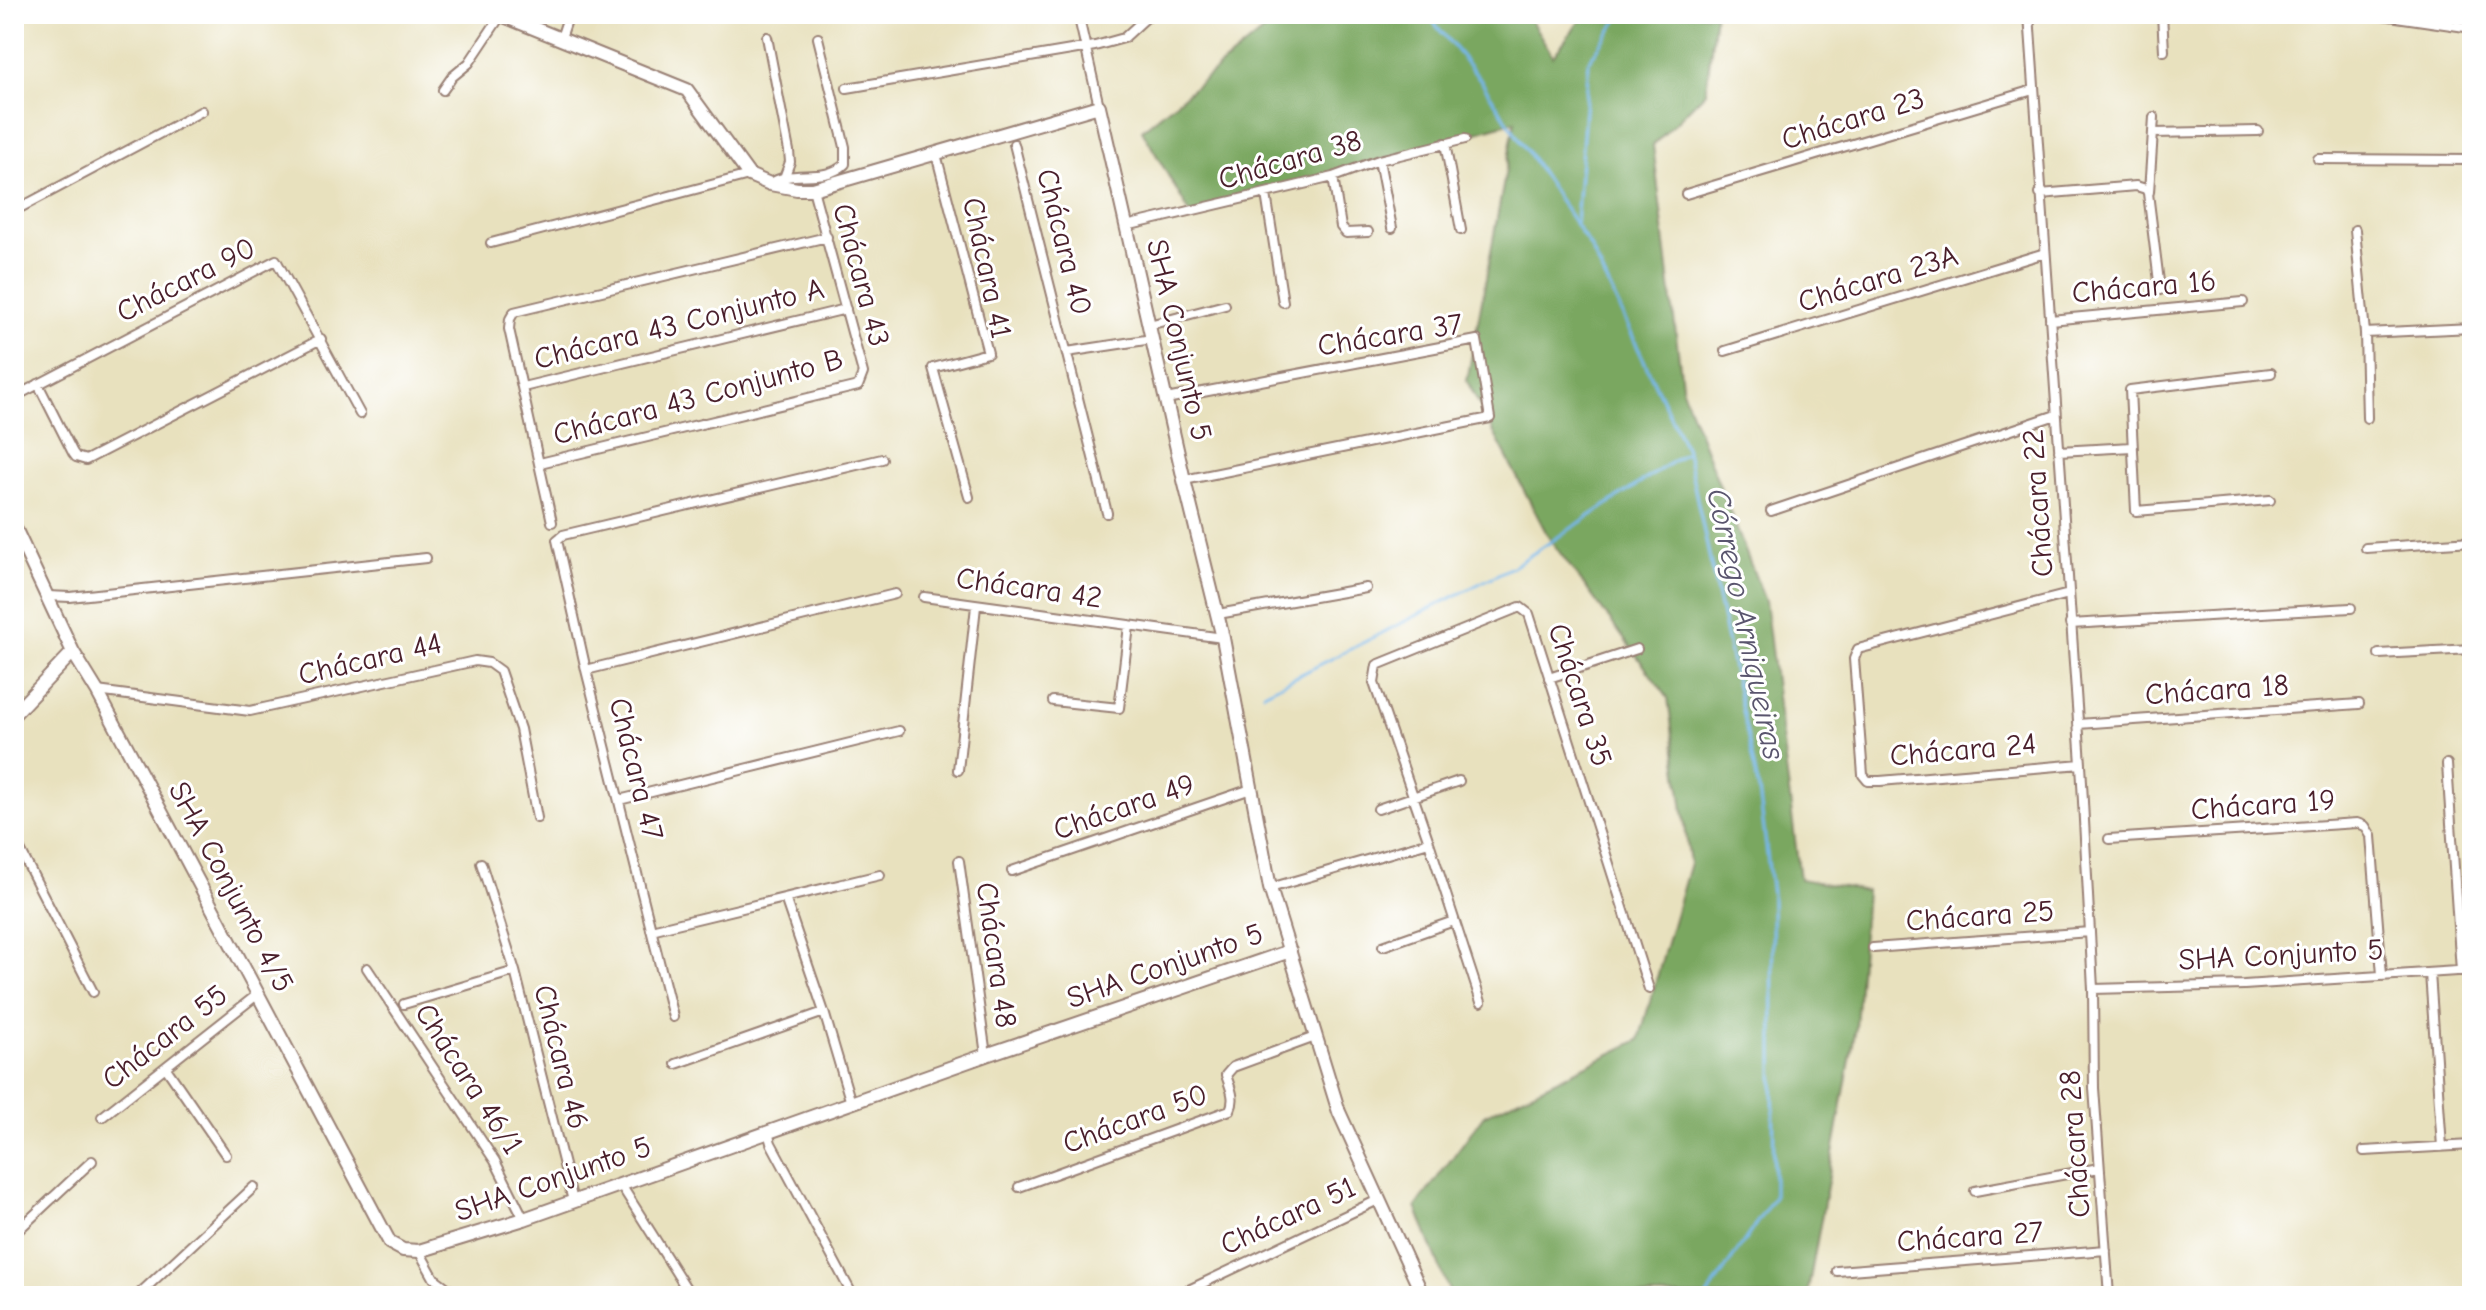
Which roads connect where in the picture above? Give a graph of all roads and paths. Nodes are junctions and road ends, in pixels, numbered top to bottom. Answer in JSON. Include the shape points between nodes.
{"nodes":[{"id":1,"x":500,"y":14,"type":"edge"},
{"id":2,"x":569,"y":14,"type":"edge"},
{"id":3,"x":1078,"y":14,"type":"edge"},
{"id":4,"x":1150,"y":14,"type":"edge"},
{"id":5,"x":2029,"y":14,"type":"edge"},
{"id":6,"x":2162,"y":14,"type":"edge"},
{"id":7,"x":2376,"y":14,"type":"edge"},
{"id":8,"x":2472,"y":28,"type":"edge"},
{"id":9,"x":767,"y":37,"type":"dead end"},
{"id":10,"x":561,"y":38,"type":"junction"},
{"id":11,"x":818,"y":38,"type":"dead end"},
{"id":12,"x":1086,"y":46,"type":"junction"},
{"id":13,"x":2164,"y":51,"type":"dead end"},
{"id":14,"x":847,"y":88,"type":"dead end"},
{"id":15,"x":443,"y":90,"type":"dead end"},
{"id":16,"x":2033,"y":90,"type":"junction"},
{"id":17,"x":1099,"y":106,"type":"junction"},
{"id":18,"x":202,"y":111,"type":"dead end"},
{"id":19,"x":2154,"y":117,"type":"dead end"},
{"id":20,"x":2258,"y":131,"type":"dead end"},
{"id":21,"x":2153,"y":133,"type":"junction"},
{"id":22,"x":1465,"y":139,"type":"dead end"},
{"id":23,"x":1445,"y":143,"type":"junction"},
{"id":24,"x":1014,"y":144,"type":"dead end"},
{"id":25,"x":936,"y":154,"type":"junction"},
{"id":26,"x":2318,"y":159,"type":"dead end"},
{"id":27,"x":1379,"y":160,"type":"junction"},
{"id":28,"x":2472,"y":160,"type":"edge"},
{"id":29,"x":749,"y":175,"type":"junction"},
{"id":30,"x":1333,"y":177,"type":"junction"},
{"id":31,"x":784,"y":178,"type":"junction"},
{"id":32,"x":770,"y":184,"type":"junction"},
{"id":33,"x":813,"y":189,"type":"junction"},
{"id":34,"x":2148,"y":193,"type":"junction"},
{"id":35,"x":1266,"y":194,"type":"junction"},
{"id":36,"x":1686,"y":194,"type":"dead end"},
{"id":37,"x":2040,"y":194,"type":"junction"},
{"id":38,"x":14,"y":211,"type":"edge"},
{"id":39,"x":1126,"y":226,"type":"junction"},
{"id":40,"x":1392,"y":228,"type":"dead end"},
{"id":41,"x":1461,"y":230,"type":"dead end"},
{"id":42,"x":2355,"y":230,"type":"dead end"},
{"id":43,"x":1368,"y":232,"type":"dead end"},
{"id":44,"x":827,"y":237,"type":"junction"},
{"id":45,"x":491,"y":243,"type":"dead end"},
{"id":46,"x":2045,"y":253,"type":"junction"},
{"id":47,"x":2160,"y":290,"type":"dead end"},
{"id":48,"x":1283,"y":302,"type":"dead end"},
{"id":49,"x":2243,"y":302,"type":"dead end"},
{"id":50,"x":1225,"y":305,"type":"dead end"},
{"id":51,"x":846,"y":309,"type":"junction"},
{"id":52,"x":2050,"y":320,"type":"junction"},
{"id":53,"x":1149,"y":325,"type":"junction"},
{"id":54,"x":2472,"y":328,"type":"edge"},
{"id":55,"x":2365,"y":333,"type":"junction"},
{"id":56,"x":321,"y":339,"type":"junction"},
{"id":57,"x":1152,"y":339,"type":"junction"},
{"id":58,"x":1725,"y":351,"type":"dead end"},
{"id":59,"x":1067,"y":352,"type":"junction"},
{"id":60,"x":863,"y":373,"type":"joint"},
{"id":61,"x":2271,"y":373,"type":"dead end"},
{"id":62,"x":38,"y":384,"type":"junction"},
{"id":63,"x":523,"y":387,"type":"junction"},
{"id":64,"x":14,"y":397,"type":"edge"},
{"id":65,"x":1166,"y":399,"type":"junction"},
{"id":66,"x":360,"y":414,"type":"dead end"},
{"id":67,"x":2056,"y":415,"type":"junction"},
{"id":68,"x":2367,"y":418,"type":"dead end"},
{"id":69,"x":2132,"y":447,"type":"junction"},
{"id":70,"x":2059,"y":451,"type":"junction"},
{"id":71,"x":882,"y":459,"type":"dead end"},
{"id":72,"x":540,"y":463,"type":"junction"},
{"id":73,"x":1184,"y":480,"type":"junction"},
{"id":74,"x":969,"y":497,"type":"dead end"},
{"id":75,"x":2270,"y":500,"type":"dead end"},
{"id":76,"x":1771,"y":511,"type":"dead end"},
{"id":77,"x":1107,"y":513,"type":"dead end"},
{"id":78,"x":552,"y":522,"type":"dead end"},
{"id":79,"x":14,"y":526,"type":"edge"},
{"id":80,"x":2472,"y":541,"type":"edge"},
{"id":81,"x":2366,"y":548,"type":"dead end"},
{"id":82,"x":426,"y":558,"type":"dead end"},
{"id":83,"x":1366,"y":588,"type":"dead end"},
{"id":84,"x":895,"y":594,"type":"dead end"},
{"id":85,"x":2069,"y":594,"type":"junction"},
{"id":86,"x":48,"y":596,"type":"junction"},
{"id":87,"x":924,"y":597,"type":"dead end"},
{"id":88,"x":976,"y":606,"type":"junction"},
{"id":89,"x":2351,"y":608,"type":"dead end"},
{"id":90,"x":1218,"y":614,"type":"junction"},
{"id":91,"x":2070,"y":624,"type":"junction"},
{"id":92,"x":1129,"y":626,"type":"junction"},
{"id":93,"x":1223,"y":638,"type":"junction"},
{"id":94,"x":1637,"y":649,"type":"dead end"},
{"id":95,"x":2472,"y":649,"type":"edge"},
{"id":96,"x":73,"y":652,"type":"junction"},
{"id":97,"x":2379,"y":654,"type":"dead end"},
{"id":98,"x":586,"y":670,"type":"junction"},
{"id":99,"x":1549,"y":678,"type":"junction"},
{"id":100,"x":97,"y":691,"type":"junction"},
{"id":101,"x":1053,"y":701,"type":"dead end"},
{"id":102,"x":2359,"y":704,"type":"dead end"},
{"id":103,"x":14,"y":714,"type":"edge"},
{"id":104,"x":2078,"y":724,"type":"junction"},
{"id":105,"x":899,"y":731,"type":"dead end"},
{"id":106,"x":2081,"y":764,"type":"junction"},
{"id":107,"x":2447,"y":764,"type":"dead end"},
{"id":108,"x":958,"y":770,"type":"dead end"},
{"id":109,"x":1459,"y":781,"type":"dead end"},
{"id":110,"x":1251,"y":789,"type":"junction"},
{"id":111,"x":1414,"y":796,"type":"junction"},
{"id":112,"x":619,"y":800,"type":"junction"},
{"id":113,"x":1378,"y":809,"type":"dead end"},
{"id":114,"x":537,"y":818,"type":"dead end"},
{"id":115,"x":14,"y":838,"type":"edge"},
{"id":116,"x":2109,"y":839,"type":"dead end"},
{"id":117,"x":1429,"y":842,"type":"junction"},
{"id":118,"x":959,"y":861,"type":"dead end"},
{"id":119,"x":481,"y":863,"type":"dead end"},
{"id":120,"x":1012,"y":871,"type":"dead end"},
{"id":121,"x":880,"y":875,"type":"dead end"},
{"id":122,"x":1270,"y":888,"type":"junction"},
{"id":123,"x":785,"y":898,"type":"junction"},
{"id":124,"x":1454,"y":921,"type":"junction"},
{"id":125,"x":651,"y":930,"type":"junction"},
{"id":126,"x":2090,"y":932,"type":"junction"},
{"id":127,"x":1383,"y":946,"type":"dead end"},
{"id":128,"x":1873,"y":948,"type":"dead end"},
{"id":129,"x":1290,"y":951,"type":"junction"},
{"id":130,"x":367,"y":968,"type":"dead end"},
{"id":131,"x":2472,"y":970,"type":"edge"},
{"id":132,"x":515,"y":971,"type":"junction"},
{"id":133,"x":2461,"y":971,"type":"junction"},
{"id":134,"x":2430,"y":973,"type":"junction"},
{"id":135,"x":2382,"y":975,"type":"junction"},
{"id":136,"x":1649,"y":989,"type":"dead end"},
{"id":137,"x":2093,"y":989,"type":"junction"},
{"id":138,"x":93,"y":992,"type":"dead end"},
{"id":139,"x":258,"y":994,"type":"junction"},
{"id":140,"x":1481,"y":1002,"type":"dead end"},
{"id":141,"x":404,"y":1004,"type":"dead end"},
{"id":142,"x":824,"y":1012,"type":"junction"},
{"id":143,"x":673,"y":1017,"type":"dead end"},
{"id":144,"x":1315,"y":1037,"type":"junction"},
{"id":145,"x":986,"y":1055,"type":"junction"},
{"id":146,"x":676,"y":1064,"type":"dead end"},
{"id":147,"x":166,"y":1068,"type":"junction"},
{"id":148,"x":851,"y":1103,"type":"junction"},
{"id":149,"x":102,"y":1117,"type":"dead end"},
{"id":150,"x":768,"y":1132,"type":"junction"},
{"id":151,"x":2472,"y":1145,"type":"edge"},
{"id":152,"x":2442,"y":1147,"type":"junction"},
{"id":153,"x":2364,"y":1151,"type":"dead end"},
{"id":154,"x":226,"y":1155,"type":"dead end"},
{"id":155,"x":92,"y":1161,"type":"dead end"},
{"id":156,"x":2099,"y":1168,"type":"junction"},
{"id":157,"x":621,"y":1185,"type":"junction"},
{"id":158,"x":254,"y":1187,"type":"dead end"},
{"id":159,"x":1019,"y":1187,"type":"dead end"},
{"id":160,"x":1975,"y":1191,"type":"dead end"},
{"id":161,"x":1378,"y":1200,"type":"junction"},
{"id":162,"x":573,"y":1201,"type":"junction"},
{"id":163,"x":524,"y":1219,"type":"junction"},
{"id":164,"x":14,"y":1234,"type":"edge"},
{"id":165,"x":2106,"y":1250,"type":"junction"},
{"id":166,"x":419,"y":1251,"type":"junction"},
{"id":167,"x":1837,"y":1271,"type":"dead end"},
{"id":168,"x":137,"y":1296,"type":"edge"},
{"id":169,"x":458,"y":1296,"type":"edge"},
{"id":170,"x":691,"y":1296,"type":"edge"},
{"id":171,"x":853,"y":1296,"type":"edge"},
{"id":172,"x":1176,"y":1296,"type":"edge"},
{"id":173,"x":1423,"y":1296,"type":"edge"},
{"id":174,"x":2109,"y":1296,"type":"edge"}],
"edges":[{"from":1,"to":10,"type":"street"},
{"from":1,"to":15,"type":"street","via":[[469,63]]},
{"from":2,"to":10,"type":"street"},
{"from":3,"to":12,"type":"street","name":"SHA Conjunto 5"},
{"from":4,"to":12,"type":"street","via":[[1124,38]]},
{"from":5,"to":16,"type":"street","name":"Chácara 22"},
{"from":6,"to":13,"type":"street"},
{"from":7,"to":8,"type":"street"},
{"from":9,"to":31,"type":"street","via":[[789,151]]},
{"from":10,"to":29,"type":"street","via":[[687,90]]},
{"from":11,"to":31,"type":"street","via":[[845,164],[826,174]]},
{"from":12,"to":14,"type":"street"},
{"from":12,"to":17,"type":"street","name":"SHA Conjunto 5"},
{"from":16,"to":36,"type":"street","name":"Chácara 23"},
{"from":16,"to":37,"type":"street","name":"Chácara 22"},
{"from":17,"to":25,"type":"street"},
{"from":17,"to":39,"type":"street","name":"SHA Conjunto 5"},
{"from":18,"to":38,"type":"street"},
{"from":19,"to":21,"type":"street"},
{"from":20,"to":21,"type":"street"},
{"from":21,"to":34,"type":"street"},
{"from":22,"to":23,"type":"street","name":"Chácara 38"},
{"from":23,"to":27,"type":"street","name":"Chácara 38"},
{"from":23,"to":41,"type":"street"},
{"from":24,"to":59,"type":"street","name":"Chácara 40"},
{"from":25,"to":33,"type":"street"},
{"from":25,"to":74,"type":"street","name":"Chácara 41","via":[[988,353],[933,368]]},
{"from":26,"to":28,"type":"street"},
{"from":27,"to":30,"type":"street","name":"Chácara 38"},
{"from":27,"to":40,"type":"street"},
{"from":29,"to":32,"type":"street"},
{"from":29,"to":45,"type":"street"},
{"from":30,"to":35,"type":"street","name":"Chácara 38"},
{"from":30,"to":43,"type":"street","via":[[1341,227],[1346,233]]},
{"from":31,"to":32,"type":"street"},
{"from":32,"to":33,"type":"street"},
{"from":33,"to":44,"type":"street","name":"Chácara 43"},
{"from":34,"to":37,"type":"street","via":[[2136,186]]},
{"from":34,"to":47,"type":"street"},
{"from":35,"to":39,"type":"street","name":"Chácara 38"},
{"from":35,"to":48,"type":"street"},
{"from":37,"to":46,"type":"street","name":"Chácara 22"},
{"from":39,"to":53,"type":"street","name":"SHA Conjunto 5"},
{"from":42,"to":55,"type":"street"},
{"from":44,"to":51,"type":"street","name":"Chácara 43"},
{"from":44,"to":63,"type":"street","name":"Chácara 43 Conjunto A","via":[[514,312],[509,329]]},
{"from":46,"to":52,"type":"street","name":"Chácara 22"},
{"from":46,"to":58,"type":"street","name":"Chácara 23A"},
{"from":49,"to":52,"type":"street","name":"Chácara 16"},
{"from":50,"to":53,"type":"street"},
{"from":51,"to":60,"type":"street","name":"Chácara 43"},
{"from":51,"to":63,"type":"street","name":"Chácara 43 Conjunto A"},
{"from":52,"to":67,"type":"street","name":"Chácara 22"},
{"from":53,"to":57,"type":"street","name":"SHA Conjunto 5"},
{"from":54,"to":55,"type":"street"},
{"from":55,"to":68,"type":"street"},
{"from":56,"to":62,"type":"street","via":[[86,460],[73,453]]},
{"from":56,"to":62,"type":"street","name":"Chácara 90","via":[[276,260]]},
{"from":56,"to":66,"type":"street","name":"Chácara 90"},
{"from":57,"to":59,"type":"street","name":"Chácara 40"},
{"from":57,"to":65,"type":"street","name":"SHA Conjunto 5"},
{"from":59,"to":77,"type":"street","name":"Chácara 40"},
{"from":60,"to":72,"type":"street","name":"Chácara 43 Conjunto B","via":[[858,386]]},
{"from":61,"to":69,"type":"street","via":[[2130,390]]},
{"from":62,"to":64,"type":"street","name":"Chácara 90"},
{"from":63,"to":72,"type":"street"},
{"from":65,"to":73,"type":"street","name":"SHA Conjunto 5"},
{"from":65,"to":73,"type":"street","name":"Chácara 37","via":[[1477,340],[1490,418]]},
{"from":67,"to":70,"type":"street","name":"Chácara 22"},
{"from":67,"to":76,"type":"street"},
{"from":69,"to":70,"type":"street"},
{"from":69,"to":75,"type":"street","via":[[2136,511]]},
{"from":70,"to":85,"type":"street","name":"Chácara 22"},
{"from":71,"to":98,"type":"street","name":"Chácara 47","via":[[563,535],[556,545]]},
{"from":72,"to":78,"type":"street"},
{"from":73,"to":90,"type":"street","name":"SHA Conjunto 5"},
{"from":79,"to":86,"type":"street","name":"SHA Conjunto 4/5"},
{"from":80,"to":81,"type":"street"},
{"from":82,"to":86,"type":"street"},
{"from":83,"to":90,"type":"street"},
{"from":84,"to":98,"type":"street"},
{"from":85,"to":91,"type":"street","name":"Chácara 22"},
{"from":85,"to":106,"type":"street","name":"Chácara 24","via":[[1858,649],[1854,659],[1863,775],[1868,781]]},
{"from":86,"to":96,"type":"street","name":"SHA Conjunto 4/5"},
{"from":87,"to":88,"type":"street","name":"Chácara 42"},
{"from":88,"to":92,"type":"street","name":"Chácara 42"},
{"from":88,"to":108,"type":"street"},
{"from":89,"to":91,"type":"street"},
{"from":90,"to":93,"type":"street","name":"SHA Conjunto 5"},
{"from":91,"to":104,"type":"street","name":"Chácara 22"},
{"from":92,"to":93,"type":"street","name":"Chácara 42"},
{"from":92,"to":101,"type":"street","name":"Chácara 42","via":[[1119,708]]},
{"from":93,"to":110,"type":"street","name":"SHA Conjunto 5"},
{"from":94,"to":99,"type":"street"},
{"from":95,"to":97,"type":"street"},
{"from":96,"to":100,"type":"street","name":"SHA Conjunto 4/5"},
{"from":96,"to":103,"type":"street"},
{"from":98,"to":112,"type":"street","name":"Chácara 47"},
{"from":99,"to":111,"type":"street","name":"Chácara 35","via":[[1529,614],[1520,607],[1377,665],[1374,683]]},
{"from":99,"to":136,"type":"street","name":"Chácara 35"},
{"from":100,"to":114,"type":"street","name":"Chácara 44","via":[[250,711],[475,661],[489,663],[500,671],[520,729]]},
{"from":100,"to":139,"type":"street","name":"SHA Conjunto 4/5"},
{"from":102,"to":104,"type":"street","name":"Chácara 18"},
{"from":104,"to":106,"type":"street","name":"Chácara 22"},
{"from":105,"to":112,"type":"street"},
{"from":106,"to":126,"type":"street","name":"Chácara 22"},
{"from":107,"to":133,"type":"street"},
{"from":109,"to":111,"type":"street"},
{"from":110,"to":120,"type":"street","name":"Chácara 49"},
{"from":110,"to":122,"type":"street","name":"SHA Conjunto 5"},
{"from":111,"to":113,"type":"street"},
{"from":111,"to":117,"type":"street","name":"Chácara 35"},
{"from":112,"to":125,"type":"street","name":"Chácara 47"},
{"from":115,"to":138,"type":"street"},
{"from":116,"to":135,"type":"street","name":"Chácara 19","via":[[2365,826],[2371,836]]},
{"from":117,"to":122,"type":"street"},
{"from":117,"to":124,"type":"street","name":"Chácara 35"},
{"from":118,"to":145,"type":"street","name":"Chácara 48"},
{"from":119,"to":132,"type":"street","name":"Chácara 46"},
{"from":121,"to":123,"type":"street"},
{"from":122,"to":129,"type":"street","name":"SHA Conjunto 5"},
{"from":123,"to":125,"type":"street"},
{"from":123,"to":142,"type":"street"},
{"from":124,"to":127,"type":"street"},
{"from":124,"to":140,"type":"street","name":"Chácara 35"},
{"from":125,"to":143,"type":"street","name":"Chácara 47"},
{"from":126,"to":128,"type":"street","name":"Chácara 25"},
{"from":126,"to":137,"type":"street","name":"Chácara 22"},
{"from":129,"to":144,"type":"street"},
{"from":129,"to":145,"type":"street","name":"SHA Conjunto 5"},
{"from":130,"to":163,"type":"street","name":"Chácara 46/1","via":[[495,1161]]},
{"from":131,"to":133,"type":"street","name":"SHA Conjunto 5"},
{"from":132,"to":141,"type":"street","name":"Chácara 46"},
{"from":132,"to":162,"type":"street","name":"Chácara 46"},
{"from":133,"to":134,"type":"street","name":"SHA Conjunto 5"},
{"from":134,"to":135,"type":"street","name":"SHA Conjunto 5"},
{"from":134,"to":152,"type":"street"},
{"from":135,"to":137,"type":"street","name":"SHA Conjunto 5"},
{"from":137,"to":156,"type":"street","name":"Chácara 28"},
{"from":139,"to":147,"type":"street","name":"Chácara 55"},
{"from":139,"to":166,"type":"street","name":"SHA Conjunto 4/5","via":[[390,1243]]},
{"from":142,"to":146,"type":"street"},
{"from":142,"to":148,"type":"street"},
{"from":144,"to":159,"type":"street","name":"Chácara 50","via":[[1233,1067],[1226,1075],[1233,1093],[1230,1110]]},
{"from":144,"to":161,"type":"street","via":[[1339,1112]]},
{"from":145,"to":148,"type":"street","name":"SHA Conjunto 5"},
{"from":147,"to":149,"type":"street","name":"Chácara 55"},
{"from":147,"to":154,"type":"street"},
{"from":148,"to":150,"type":"street","name":"SHA Conjunto 5"},
{"from":150,"to":157,"type":"street","name":"SHA Conjunto 5"},
{"from":150,"to":171,"type":"street"},
{"from":151,"to":152,"type":"street"},
{"from":152,"to":153,"type":"street"},
{"from":155,"to":164,"type":"street"},
{"from":156,"to":160,"type":"street"},
{"from":156,"to":165,"type":"street","name":"Chácara 28"},
{"from":157,"to":162,"type":"street","name":"SHA Conjunto 5"},
{"from":157,"to":170,"type":"street"},
{"from":158,"to":168,"type":"street"},
{"from":161,"to":172,"type":"street","name":"Chácara 51"},
{"from":161,"to":173,"type":"street"},
{"from":162,"to":163,"type":"street","name":"SHA Conjunto 5"},
{"from":163,"to":166,"type":"street","name":"SHA Conjunto 5"},
{"from":165,"to":167,"type":"street","name":"Chácara 27"},
{"from":165,"to":174,"type":"street","name":"Chácara 28"},
{"from":166,"to":169,"type":"street","via":[[434,1278]]}]}
